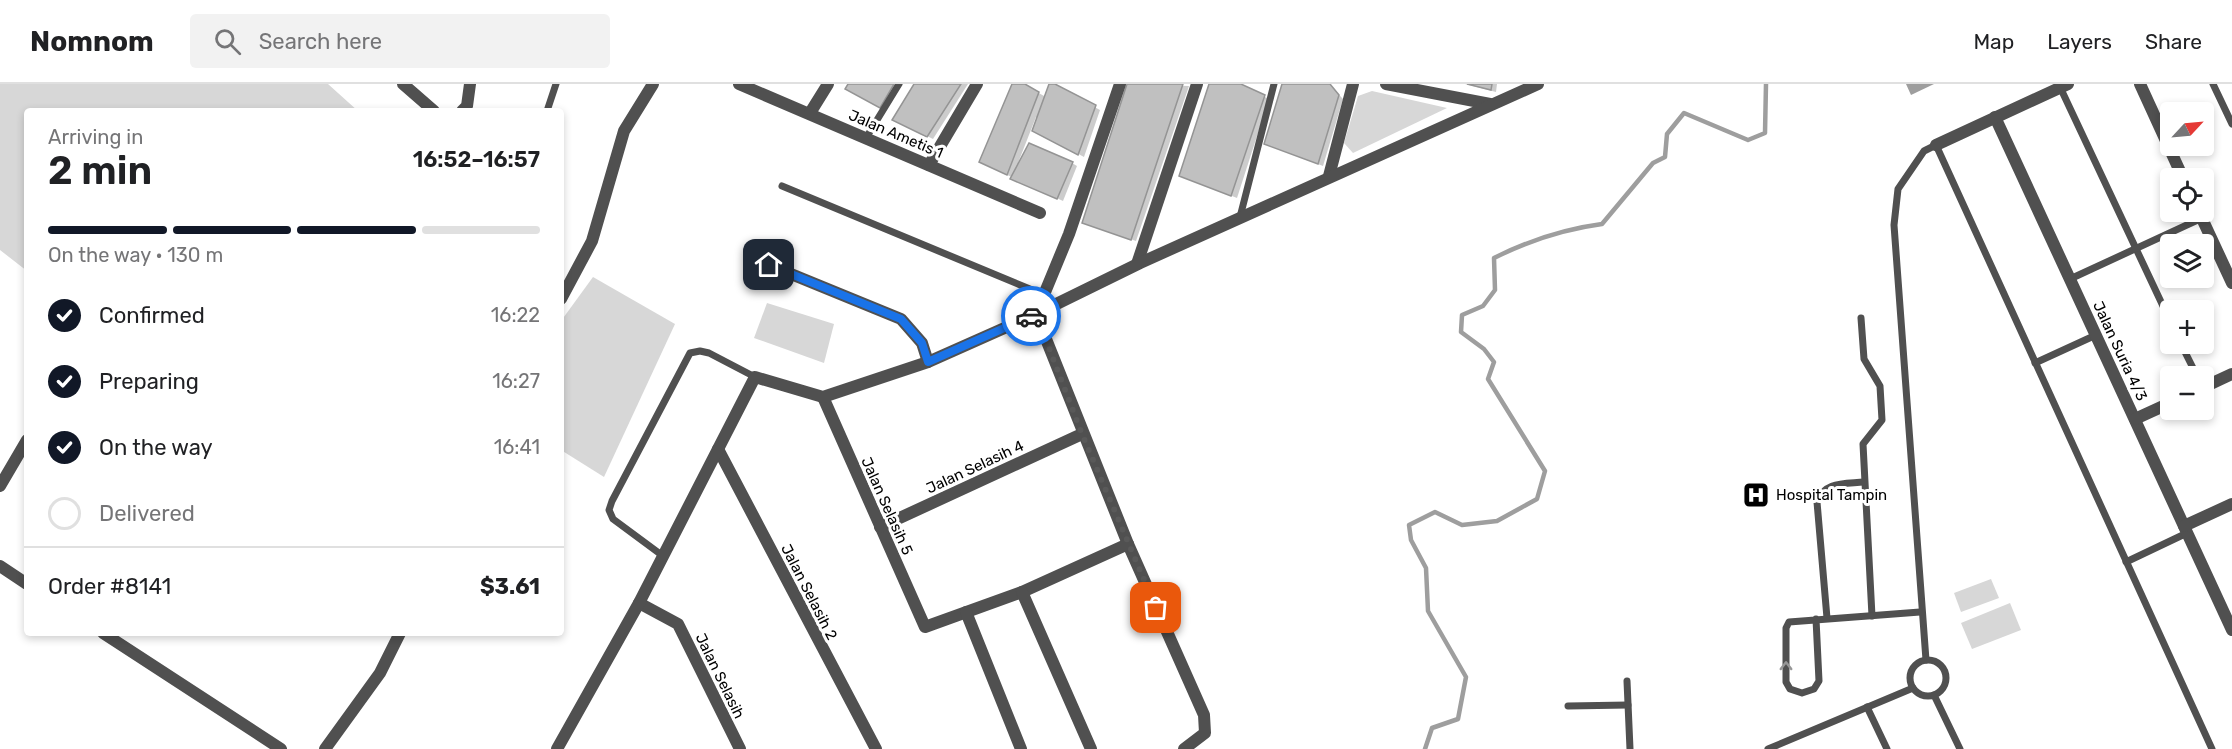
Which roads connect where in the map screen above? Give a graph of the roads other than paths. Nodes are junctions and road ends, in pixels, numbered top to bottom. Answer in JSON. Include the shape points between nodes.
{"nodes":[{"id":1,"x":403,"y":84,"type":"edge"},
{"id":2,"x":470,"y":84,"type":"edge"},
{"id":3,"x":556,"y":84,"type":"edge"},
{"id":4,"x":653,"y":84,"type":"edge"},
{"id":5,"x":740,"y":84,"type":"edge"},
{"id":6,"x":828,"y":84,"type":"edge"},
{"id":7,"x":899,"y":84,"type":"edge"},
{"id":8,"x":977,"y":84,"type":"edge"},
{"id":9,"x":1120,"y":84,"type":"edge"},
{"id":10,"x":1197,"y":84,"type":"edge"},
{"id":11,"x":1274,"y":84,"type":"edge"},
{"id":12,"x":1353,"y":84,"type":"edge"},
{"id":13,"x":1386,"y":84,"type":"edge"},
{"id":14,"x":1538,"y":84,"type":"edge"},
{"id":15,"x":2140,"y":84,"type":"edge"},
{"id":16,"x":2213,"y":84,"type":"edge"},
{"id":17,"x":2064,"y":86,"type":"edge"},
{"id":18,"x":1490,"y":104,"type":"junction"},
{"id":19,"x":431,"y":108,"type":"edge"},
{"id":20,"x":464,"y":108,"type":"edge"},
{"id":21,"x":548,"y":108,"type":"edge"},
{"id":22,"x":810,"y":113,"type":"junction"},
{"id":23,"x":1995,"y":117,"type":"junction"},
{"id":24,"x":2232,"y":124,"type":"edge"},
{"id":25,"x":866,"y":138,"type":"junction"},
{"id":26,"x":1936,"y":145,"type":"junction"},
{"id":27,"x":929,"y":165,"type":"junction"},
{"id":28,"x":2178,"y":168,"type":"edge"},
{"id":29,"x":1329,"y":176,"type":"junction"},
{"id":30,"x":782,"y":186,"type":"dead end"},
{"id":31,"x":1040,"y":213,"type":"dead end"},
{"id":32,"x":1240,"y":217,"type":"junction"},
{"id":33,"x":2187,"y":222,"type":"edge"},
{"id":34,"x":2204,"y":222,"type":"edge"},
{"id":35,"x":2136,"y":249,"type":"junction"},
{"id":36,"x":1137,"y":264,"type":"junction"},
{"id":37,"x":769,"y":265,"type":"dead end"},
{"id":38,"x":2229,"y":269,"type":"edge"},
{"id":39,"x":2070,"y":279,"type":"junction"},
{"id":40,"x":2232,"y":283,"type":"edge"},
{"id":41,"x":564,"y":292,"type":"edge"},
{"id":42,"x":1042,"y":294,"type":"junction"},
{"id":43,"x":2160,"y":300,"type":"edge"},
{"id":44,"x":1036,"y":314,"type":"junction"},
{"id":45,"x":1861,"y":318,"type":"dead end"},
{"id":46,"x":2096,"y":335,"type":"junction"},
{"id":47,"x":928,"y":362,"type":"junction"},
{"id":48,"x":2036,"y":363,"type":"junction"},
{"id":49,"x":2232,"y":374,"type":"edge"},
{"id":50,"x":755,"y":377,"type":"junction"},
{"id":51,"x":2214,"y":382,"type":"edge"},
{"id":52,"x":823,"y":397,"type":"junction"},
{"id":53,"x":2160,"y":408,"type":"edge"},
{"id":54,"x":2135,"y":419,"type":"junction"},
{"id":55,"x":1082,"y":434,"type":"junction"},
{"id":56,"x":24,"y":445,"type":"edge"},
{"id":57,"x":718,"y":449,"type":"junction"},
{"id":58,"x":1864,"y":482,"type":"junction"},
{"id":59,"x":0,"y":486,"type":"edge"},
{"id":60,"x":2232,"y":504,"type":"edge"},
{"id":61,"x":880,"y":527,"type":"junction"},
{"id":62,"x":2186,"y":530,"type":"junction"},
{"id":63,"x":1128,"y":544,"type":"junction"},
{"id":64,"x":663,"y":555,"type":"junction"},
{"id":65,"x":2126,"y":561,"type":"junction"},
{"id":66,"x":0,"y":566,"type":"edge"},
{"id":67,"x":24,"y":582,"type":"edge"},
{"id":68,"x":1022,"y":592,"type":"junction"},
{"id":69,"x":639,"y":603,"type":"junction"},
{"id":70,"x":966,"y":612,"type":"junction"},
{"id":71,"x":1920,"y":612,"type":"junction"},
{"id":72,"x":1872,"y":616,"type":"junction"},
{"id":73,"x":1827,"y":618,"type":"junction"},
{"id":74,"x":1816,"y":619,"type":"junction"},
{"id":75,"x":2232,"y":630,"type":"edge"},
{"id":76,"x":108,"y":636,"type":"edge"},
{"id":77,"x":398,"y":636,"type":"edge"},
{"id":78,"x":1926,"y":660,"type":"junction"},
{"id":79,"x":1626,"y":681,"type":"dead end"},
{"id":80,"x":1913,"y":688,"type":"junction"},
{"id":81,"x":1934,"y":695,"type":"junction"},
{"id":82,"x":1628,"y":705,"type":"junction"},
{"id":83,"x":1568,"y":706,"type":"dead end"},
{"id":84,"x":1867,"y":707,"type":"junction"},
{"id":85,"x":281,"y":749,"type":"edge"},
{"id":86,"x":325,"y":749,"type":"edge"},
{"id":87,"x":557,"y":749,"type":"edge"},
{"id":88,"x":740,"y":749,"type":"edge"},
{"id":89,"x":876,"y":749,"type":"edge"},
{"id":90,"x":1021,"y":749,"type":"edge"},
{"id":91,"x":1091,"y":749,"type":"edge"},
{"id":92,"x":1184,"y":749,"type":"edge"},
{"id":93,"x":1630,"y":749,"type":"edge"},
{"id":94,"x":1768,"y":749,"type":"edge"},
{"id":95,"x":1887,"y":749,"type":"edge"},
{"id":96,"x":1960,"y":749,"type":"edge"},
{"id":97,"x":2212,"y":749,"type":"edge"}],
"edges":[{"from":1,"to":19,"type":"street"},
{"from":2,"to":20,"type":"street"},
{"from":3,"to":21,"type":"lane"},
{"from":4,"to":41,"type":"street","via":[[624,131],[592,241]]},
{"from":5,"to":22,"type":"street","name":"Jalan Ametis 1"},
{"from":6,"to":22,"type":"street"},
{"from":7,"to":25,"type":"lane"},
{"from":8,"to":27,"type":"street"},
{"from":9,"to":42,"type":"street","via":[[1069,234]]},
{"from":10,"to":36,"type":"street"},
{"from":11,"to":32,"type":"lane"},
{"from":12,"to":29,"type":"street"},
{"from":13,"to":18,"type":"street"},
{"from":14,"to":18,"type":"street"},
{"from":15,"to":28,"type":"street"},
{"from":16,"to":24,"type":"lane"},
{"from":17,"to":23,"type":"street"},
{"from":17,"to":35,"type":"lane"},
{"from":18,"to":29,"type":"street"},
{"from":22,"to":25,"type":"street","name":"Jalan Ametis 1"},
{"from":23,"to":26,"type":"street"},
{"from":23,"to":39,"type":"street","name":"Jalan Suria 4/3"},
{"from":25,"to":27,"type":"street","name":"Jalan Ametis 1"},
{"from":26,"to":48,"type":"lane"},
{"from":26,"to":71,"type":"lane","via":[[1924,151],[1898,189],[1894,225]]},
{"from":27,"to":31,"type":"street","name":"Jalan Ametis 1"},
{"from":29,"to":32,"type":"street"},
{"from":30,"to":42,"type":"lane"},
{"from":32,"to":36,"type":"street"},
{"from":33,"to":35,"type":"lane"},
{"from":34,"to":38,"type":"street"},
{"from":35,"to":39,"type":"lane"},
{"from":35,"to":43,"type":"lane"},
{"from":36,"to":44,"type":"street"},
{"from":37,"to":47,"type":"street","via":[[901,319],[922,343]]},
{"from":38,"to":40,"type":"street"},
{"from":39,"to":46,"type":"street","name":"Jalan Suria 4/3"},
{"from":42,"to":44,"type":"street"},
{"from":44,"to":47,"type":"street"},
{"from":44,"to":55,"type":"street"},
{"from":45,"to":58,"type":"lane","via":[[1864,359],[1880,386],[1882,420],[1863,444]]},
{"from":46,"to":48,"type":"lane"},
{"from":46,"to":54,"type":"street","name":"Jalan Suria 4/3"},
{"from":47,"to":52,"type":"street"},
{"from":48,"to":65,"type":"lane"},
{"from":49,"to":51,"type":"street"},
{"from":50,"to":52,"type":"street"},
{"from":50,"to":57,"type":"street"},
{"from":50,"to":64,"type":"lane","via":[[709,353],[690,353],[612,501],[609,510],[613,519]]},
{"from":52,"to":61,"type":"street","name":"Jalan Selasih 5"},
{"from":53,"to":54,"type":"street"},
{"from":54,"to":62,"type":"street","name":"Jalan Suria 4/3"},
{"from":55,"to":61,"type":"street","name":"Jalan Selasih 4"},
{"from":55,"to":63,"type":"street"},
{"from":56,"to":59,"type":"street"},
{"from":57,"to":64,"type":"street"},
{"from":57,"to":89,"type":"street","name":"Jalan Selasih 2"},
{"from":58,"to":72,"type":"lane"},
{"from":58,"to":73,"type":"lane","via":[[1829,486],[1820,491],[1817,502]]},
{"from":60,"to":62,"type":"street"},
{"from":61,"to":70,"type":"street","name":"Jalan Selasih 5","via":[[925,627]]},
{"from":62,"to":65,"type":"lane"},
{"from":62,"to":75,"type":"street","name":"Jalan Suria 4/3"},
{"from":63,"to":68,"type":"street"},
{"from":63,"to":92,"type":"street","via":[[1204,715],[1205,733]]},
{"from":64,"to":69,"type":"street"},
{"from":65,"to":97,"type":"lane"},
{"from":66,"to":67,"type":"street"},
{"from":68,"to":70,"type":"street"},
{"from":68,"to":91,"type":"street"},
{"from":69,"to":87,"type":"street"},
{"from":69,"to":88,"type":"street","name":"Jalan Selasih","via":[[678,624]]},
{"from":70,"to":90,"type":"street"},
{"from":71,"to":72,"type":"lane"},
{"from":71,"to":78,"type":"lane"},
{"from":72,"to":73,"type":"lane"},
{"from":73,"to":74,"type":"lane"},
{"from":74,"to":74,"type":"lane","one_way":true,"via":[[1819,681],[1814,689],[1802,693],[1790,689],[1786,682],[1786,628],[1789,622]]},
{"from":76,"to":85,"type":"street"},
{"from":77,"to":86,"type":"street","via":[[380,673]]},
{"from":78,"to":80,"type":"lane","via":[[1912,671]]},
{"from":78,"to":81,"type":"lane","via":[[1938,663],[1945,672],[1943,688]]},
{"from":79,"to":82,"type":"lane"},
{"from":80,"to":81,"type":"lane","via":[[1922,695]]},
{"from":80,"to":84,"type":"lane"},
{"from":81,"to":96,"type":"lane"},
{"from":82,"to":83,"type":"lane"},
{"from":82,"to":93,"type":"lane"},
{"from":84,"to":94,"type":"lane"},
{"from":84,"to":95,"type":"lane"}]}
